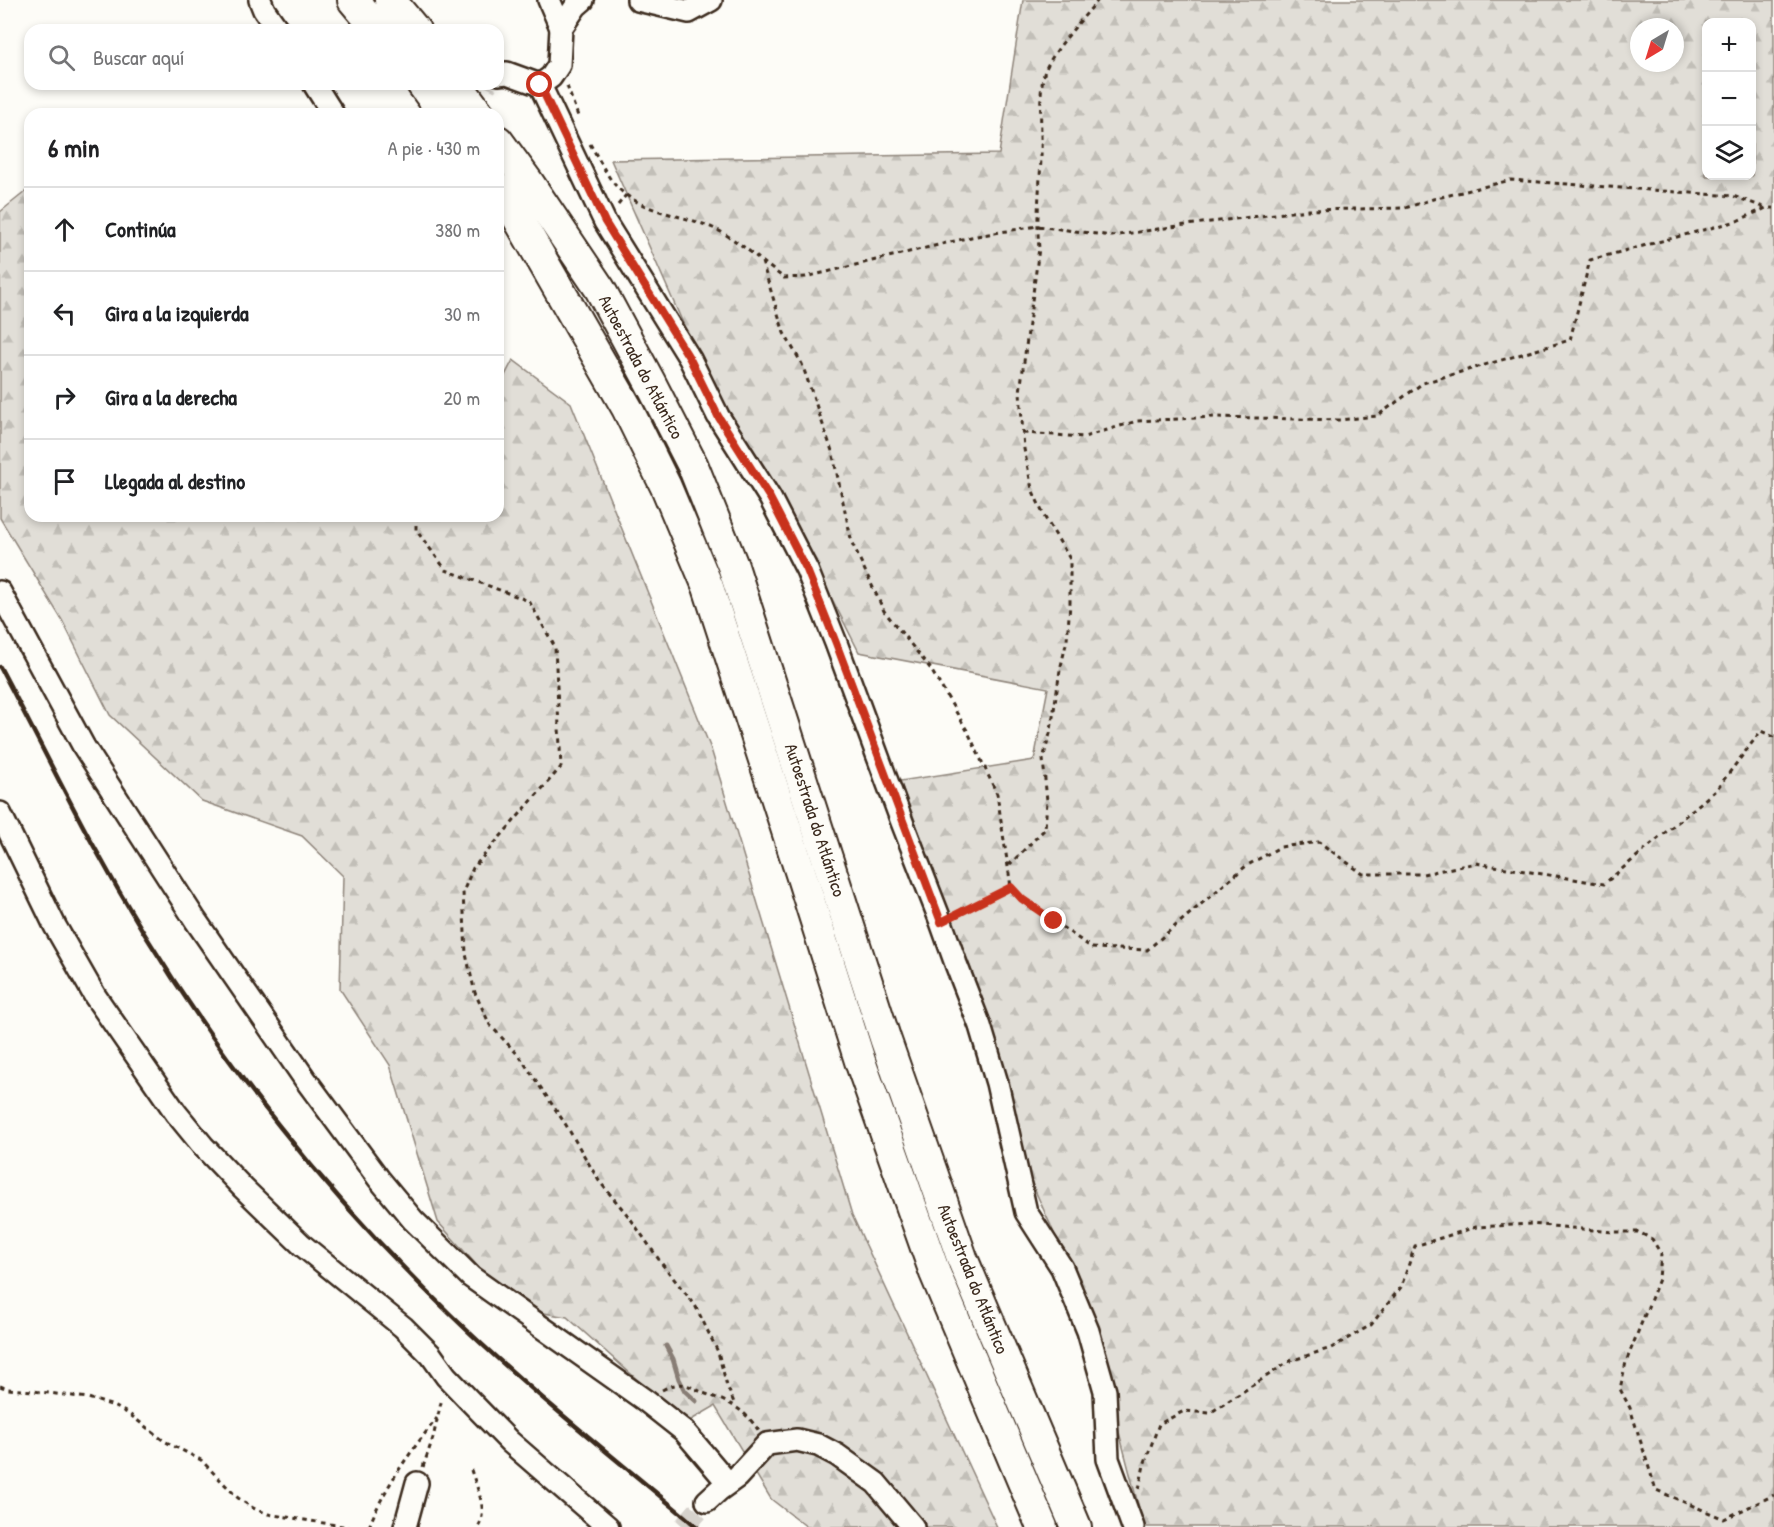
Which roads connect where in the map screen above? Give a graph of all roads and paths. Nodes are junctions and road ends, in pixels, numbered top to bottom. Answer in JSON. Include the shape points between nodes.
{"nodes":[{"id":1,"x":260,"y":0,"type":"edge"},
{"id":2,"x":353,"y":0,"type":"edge"},
{"id":3,"x":390,"y":0,"type":"edge"},
{"id":4,"x":549,"y":0,"type":"edge"},
{"id":5,"x":583,"y":0,"type":"edge"},
{"id":6,"x":638,"y":0,"type":"edge"},
{"id":7,"x":711,"y":0,"type":"edge"},
{"id":8,"x":1098,"y":0,"type":"edge"},
{"id":9,"x":274,"y":24,"type":"edge"},
{"id":10,"x":373,"y":24,"type":"edge"},
{"id":11,"x":410,"y":24,"type":"edge"},
{"id":12,"x":561,"y":28,"type":"junction"},
{"id":13,"x":560,"y":64,"type":"junction"},
{"id":14,"x":504,"y":73,"type":"edge"},
{"id":15,"x":540,"y":85,"type":"junction"},
{"id":16,"x":318,"y":90,"type":"edge"},
{"id":17,"x":426,"y":90,"type":"edge"},
{"id":18,"x":461,"y":90,"type":"edge"},
{"id":19,"x":329,"y":108,"type":"edge"},
{"id":20,"x":440,"y":108,"type":"edge"},
{"id":21,"x":474,"y":108,"type":"edge"},
{"id":22,"x":580,"y":121,"type":"dead end"},
{"id":23,"x":588,"y":141,"type":"dead end"},
{"id":24,"x":504,"y":149,"type":"edge"},
{"id":25,"x":504,"y":198,"type":"edge"},
{"id":26,"x":1766,"y":208,"type":"junction"},
{"id":27,"x":1774,"y":208,"type":"edge"},
{"id":28,"x":1037,"y":226,"type":"junction"},
{"id":29,"x":762,"y":262,"type":"junction"},
{"id":30,"x":1023,"y":433,"type":"junction"},
{"id":31,"x":416,"y":522,"type":"edge"},
{"id":32,"x":0,"y":592,"type":"edge"},
{"id":33,"x":1774,"y":736,"type":"edge"},
{"id":34,"x":0,"y":813,"type":"edge"},
{"id":35,"x":1008,"y":865,"type":"junction"},
{"id":36,"x":1011,"y":887,"type":"junction"},
{"id":37,"x":941,"y":922,"type":"junction"},
{"id":38,"x":446,"y":1376,"type":"junction"},
{"id":39,"x":673,"y":1384,"type":"dead end"},
{"id":40,"x":0,"y":1386,"type":"edge"},
{"id":41,"x":735,"y":1405,"type":"junction"},
{"id":42,"x":437,"y":1418,"type":"junction"},
{"id":43,"x":767,"y":1444,"type":"junction"},
{"id":44,"x":471,"y":1470,"type":"dead end"},
{"id":45,"x":733,"y":1480,"type":"junction"},
{"id":46,"x":417,"y":1483,"type":"joint"},
{"id":47,"x":1774,"y":1495,"type":"edge"},
{"id":48,"x":707,"y":1501,"type":"tunnel mouth"},
{"id":49,"x":1131,"y":1521,"type":"edge"},
{"id":50,"x":348,"y":1527,"type":"edge"},
{"id":51,"x":369,"y":1527,"type":"edge"},
{"id":52,"x":405,"y":1527,"type":"edge"},
{"id":53,"x":478,"y":1527,"type":"edge"},
{"id":54,"x":608,"y":1527,"type":"edge"},
{"id":55,"x":913,"y":1527,"type":"edge"},
{"id":56,"x":1042,"y":1527,"type":"edge"},
{"id":57,"x":1076,"y":1527,"type":"edge"}],
"edges":[{"from":1,"to":9,"type":"street"},
{"from":2,"to":10,"type":"highway"},
{"from":3,"to":11,"type":"highway"},
{"from":4,"to":12,"type":"street"},
{"from":5,"to":12,"type":"street"},
{"from":6,"to":7,"type":"street","via":[[689,12]]},
{"from":8,"to":28,"type":"path","via":[[1044,73]]},
{"from":12,"to":13,"type":"street"},
{"from":13,"to":15,"type":"street"},
{"from":13,"to":22,"type":"path"},
{"from":14,"to":15,"type":"street"},
{"from":15,"to":37,"type":"street","via":[[605,222],[690,359],[718,416],[770,498],[807,570]]},
{"from":16,"to":19,"type":"street"},
{"from":17,"to":20,"type":"highway"},
{"from":18,"to":21,"type":"highway"},
{"from":23,"to":29,"type":"path","via":[[615,186],[626,195],[714,228]]},
{"from":24,"to":57,"type":"highway","name":"Autoestrada do Atlántico","via":[[600,289],[693,466],[733,566],[885,1038],[962,1258]]},
{"from":25,"to":56,"type":"highway","name":"Autoestrada do Atlántico","via":[[627,408],[708,587],[860,1061],[934,1273]]},
{"from":26,"to":27,"type":"path"},
{"from":26,"to":28,"type":"path","via":[[1733,196],[1510,180],[1405,208],[1308,210],[1112,236]]},
{"from":26,"to":30,"type":"path","via":[[1737,221],[1590,260],[1570,340],[1423,383],[1377,416],[1340,420],[1216,417],[1137,421],[1084,437]]},
{"from":28,"to":29,"type":"path","via":[[971,237],[806,277],[784,278]]},
{"from":28,"to":30,"type":"path","via":[[1039,248],[1020,392]]},
{"from":29,"to":35,"type":"path","via":[[784,333],[802,364],[832,451],[852,543],[884,611],[930,668],[968,732],[997,794]]},
{"from":30,"to":35,"type":"path","via":[[1032,489],[1070,559],[1070,604],[1067,640],[1043,759],[1045,829]]},
{"from":31,"to":41,"type":"path","via":[[416,530],[446,570],[529,601],[555,647],[561,767],[473,868],[463,892],[466,954],[475,993],[490,1025],[520,1057],[599,1181],[695,1305],[718,1352]]},
{"from":32,"to":45,"type":"street","via":[[84,747],[196,921],[305,1079],[399,1204],[471,1277],[646,1401],[684,1431]]},
{"from":33,"to":36,"type":"path","via":[[1761,731],[1716,790],[1604,884],[1476,863],[1423,874],[1363,874],[1319,842],[1280,847],[1246,866],[1147,950],[1092,948]]},
{"from":34,"to":38,"type":"street","via":[[55,926],[95,996],[176,1113],[251,1196],[303,1245],[403,1327]]},
{"from":35,"to":36,"type":"path"},
{"from":36,"to":37,"type":"path"},
{"from":37,"to":49,"type":"street","via":[[997,1083],[1026,1212],[1062,1268],[1088,1331],[1105,1391],[1108,1459]]},
{"from":38,"to":42,"type":"path"},
{"from":38,"to":54,"type":"street","via":[[510,1442]]},
{"from":39,"to":41,"type":"path","via":[[690,1385]]},
{"from":40,"to":50,"type":"path","via":[[88,1398],[114,1406],[164,1441],[201,1460],[238,1498],[254,1508],[268,1514]]},
{"from":41,"to":43,"type":"path"},
{"from":42,"to":46,"type":"path"},
{"from":42,"to":51,"type":"path","via":[[391,1483]]},
{"from":43,"to":45,"type":"street"},
{"from":43,"to":55,"type":"street","via":[[797,1440],[818,1444],[876,1483]]},
{"from":44,"to":53,"type":"path","via":[[481,1501],[482,1522]]},
{"from":45,"to":48,"type":"street"},
{"from":46,"to":52,"type":"street"},
{"from":47,"to":49,"type":"path","via":[[1724,1519],[1656,1490],[1630,1408],[1620,1389],[1626,1362],[1659,1279],[1661,1254],[1652,1239],[1638,1232],[1531,1224],[1476,1227],[1415,1246],[1401,1287],[1371,1325],[1331,1348],[1290,1361],[1210,1413],[1184,1411],[1159,1424],[1144,1465]]}]}
